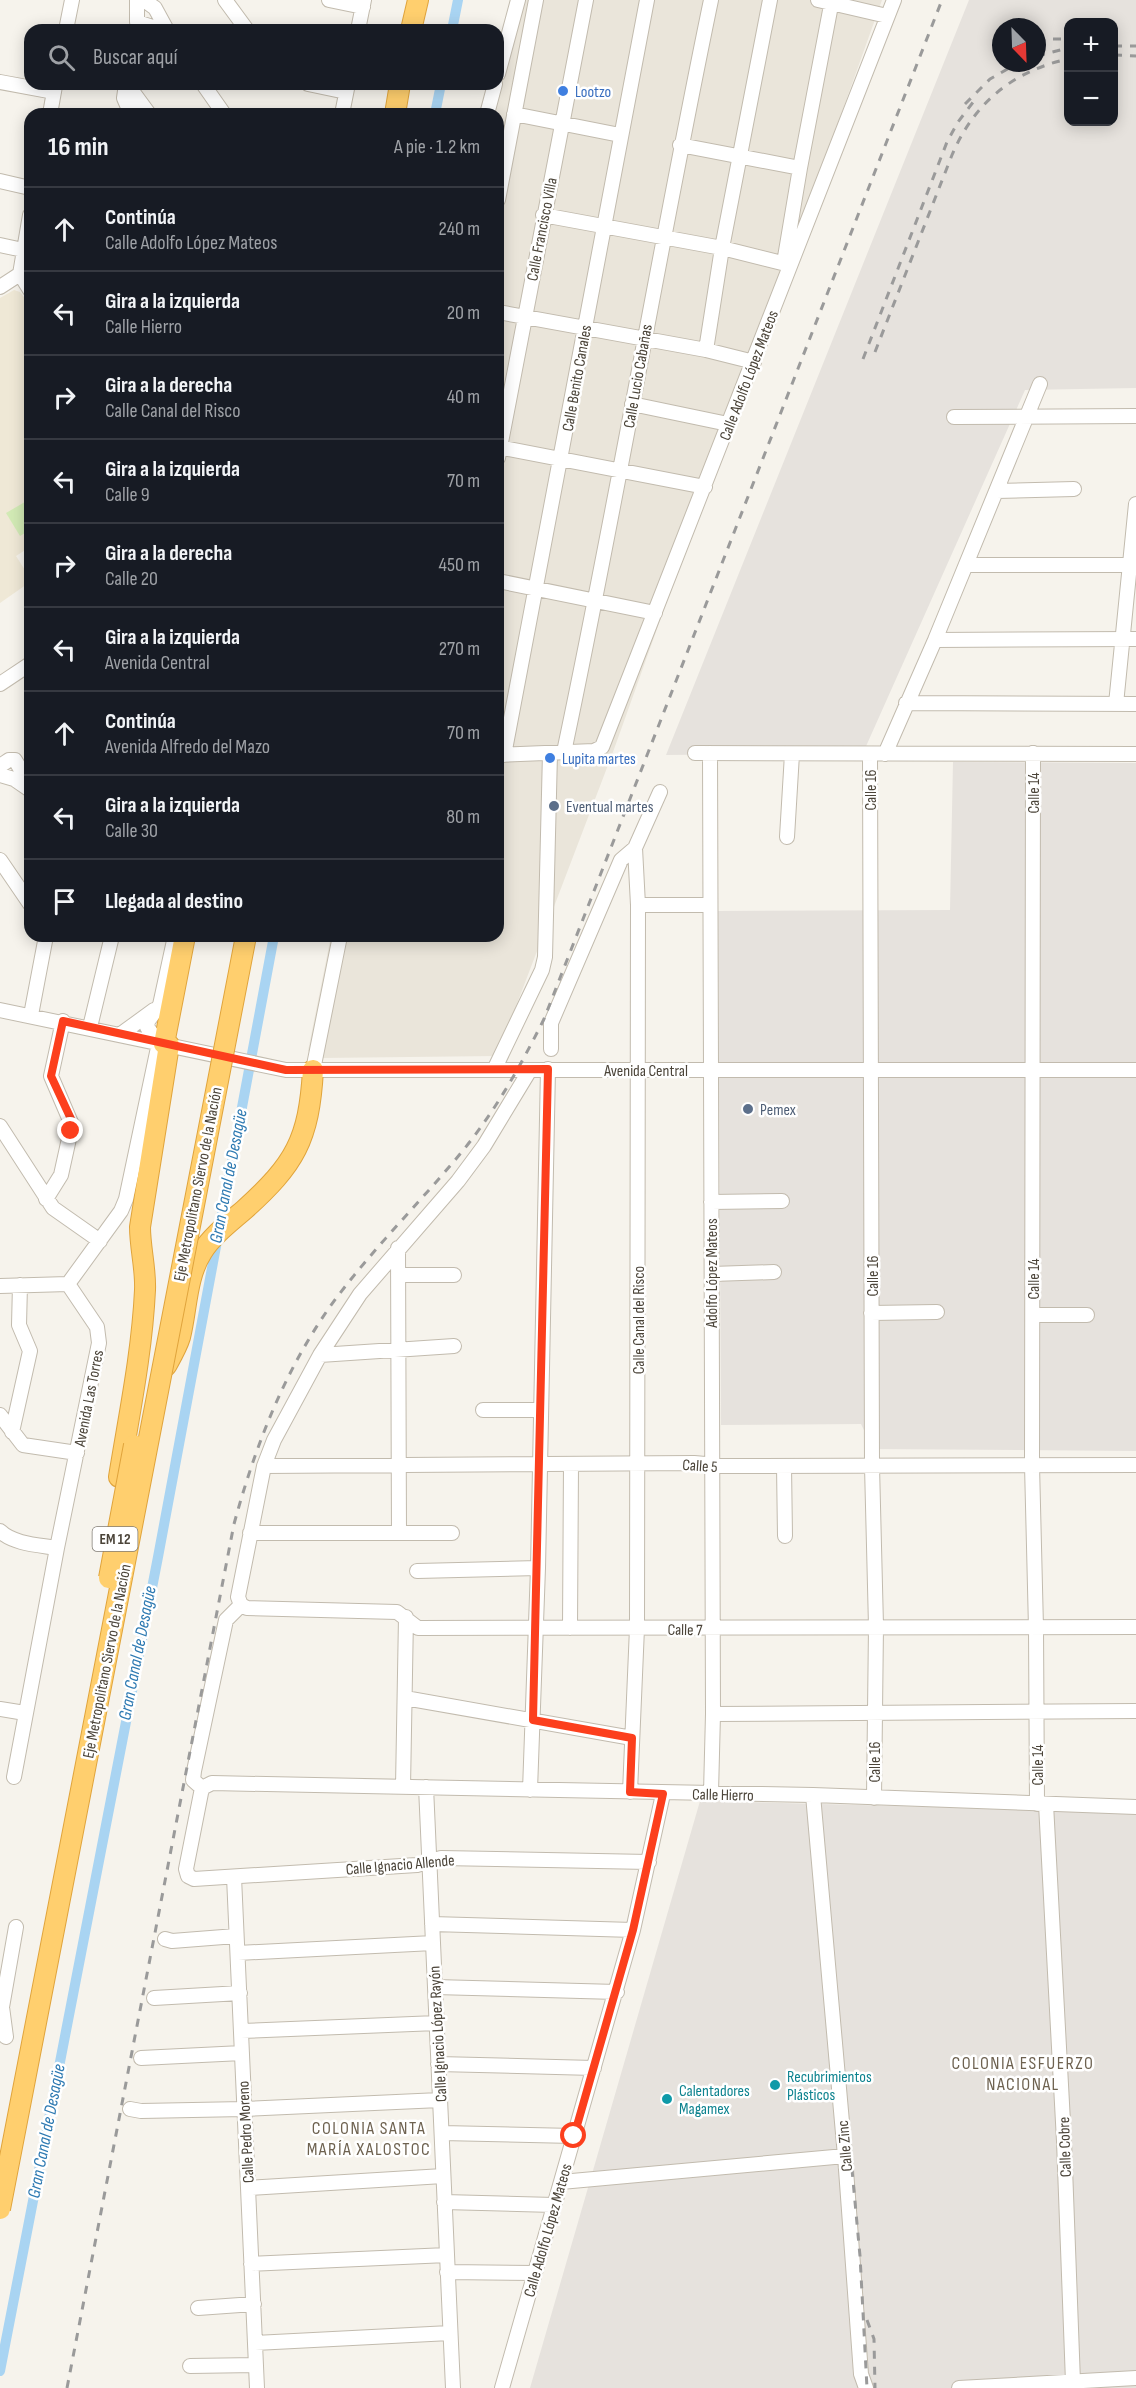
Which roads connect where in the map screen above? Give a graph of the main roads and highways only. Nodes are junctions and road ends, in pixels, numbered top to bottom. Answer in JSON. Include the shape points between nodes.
{"nodes":[{"id":1,"x":418,"y":0,"type":"edge"},
{"id":2,"x":430,"y":0,"type":"edge"},
{"id":3,"x":412,"y":24,"type":"edge"},
{"id":4,"x":424,"y":24,"type":"edge"},
{"id":5,"x":399,"y":90,"type":"edge"},
{"id":6,"x":412,"y":90,"type":"edge"},
{"id":7,"x":396,"y":108,"type":"edge"},
{"id":8,"x":409,"y":108,"type":"edge"},
{"id":9,"x":184,"y":942,"type":"edge"},
{"id":10,"x":233,"y":942,"type":"edge"},
{"id":11,"x":245,"y":942,"type":"edge"},
{"id":12,"x":313,"y":1070,"type":"road end"},
{"id":13,"x":160,"y":1379,"type":"junction"},
{"id":14,"x":117,"y":1527,"type":"junction"},
{"id":15,"x":0,"y":2144,"type":"edge"},
{"id":16,"x":0,"y":2209,"type":"edge"}],
"edges":[{"from":1,"to":3,"type":"highway"},
{"from":2,"to":4,"type":"highway"},
{"from":5,"to":7,"type":"highway"},
{"from":6,"to":8,"type":"highway"},
{"from":9,"to":14,"type":"highway","via":[[164,1044],[140,1227],[145,1291],[116,1493]]},
{"from":10,"to":14,"type":"highway","name":"Eje Metropolitano Siervo de la Nación","number":"EM 12","bridge":true},
{"from":11,"to":13,"type":"highway","name":"Eje Metropolitano Siervo de la Nación","number":"EM 12","bridge":true},
{"from":12,"to":13,"type":"highway","bridge":true,"via":[[309,1112],[294,1156],[202,1251],[193,1269],[179,1339]]},
{"from":13,"to":16,"type":"highway","name":"Eje Metropolitano Siervo de la Nación","number":"EM 12","bridge":true},
{"from":14,"to":15,"type":"highway","name":"Eje Metropolitano Siervo de la Nación","number":"EM 12","bridge":true}]}
